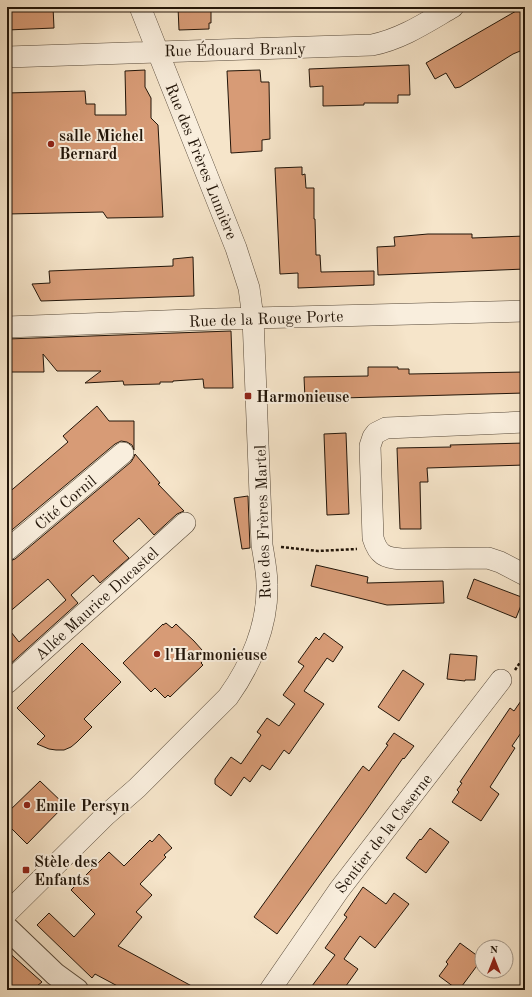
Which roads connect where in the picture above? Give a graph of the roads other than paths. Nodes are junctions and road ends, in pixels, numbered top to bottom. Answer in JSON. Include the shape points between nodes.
{"nodes":[{"id":1,"x":140,"y":7,"type":"edge"},
{"id":2,"x":454,"y":7,"type":"edge"},
{"id":3,"x":158,"y":51,"type":"junction"},
{"id":4,"x":7,"y":57,"type":"edge"},
{"id":5,"x":525,"y":311,"type":"edge"},
{"id":6,"x":253,"y":318,"type":"junction"},
{"id":7,"x":7,"y":327,"type":"edge"},
{"id":8,"x":525,"y":422,"type":"edge"},
{"id":9,"x":123,"y":453,"type":"dead end"},
{"id":10,"x":185,"y":523,"type":"dead end"},
{"id":11,"x":7,"y":550,"type":"edge"},
{"id":12,"x":525,"y":575,"type":"edge"},
{"id":13,"x":501,"y":680,"type":"dead end"},
{"id":14,"x":7,"y":683,"type":"edge"},
{"id":15,"x":7,"y":913,"type":"edge"},
{"id":16,"x":7,"y":928,"type":"edge"},
{"id":17,"x":68,"y":988,"type":"edge"},
{"id":18,"x":270,"y":990,"type":"edge"}],
"edges":[{"from":1,"to":3,"type":"street","name":"Rue des Frères Lumière"},
{"from":2,"to":3,"type":"street","name":"Rue Édouard Branly","via":[[394,40],[372,45]]},
{"from":3,"to":4,"type":"street","name":"Rue Édouard Branly"},
{"from":3,"to":6,"type":"street","name":"Rue des Frères Lumière","via":[[236,248],[249,288]]},
{"from":5,"to":6,"type":"street","name":"Rue de la Rouge Porte"},
{"from":6,"to":7,"type":"street","name":"Rue de la Rouge Porte"},
{"from":6,"to":15,"type":"street","name":"Rue des Frères Martel","via":[[262,545],[267,587],[262,625],[249,662],[236,685],[218,707]]},
{"from":8,"to":12,"type":"street","via":[[391,427],[376,433],[369,451],[372,532],[376,548],[384,555],[395,558],[488,558]]},
{"from":9,"to":11,"type":"street","name":"Cité Cornil"},
{"from":10,"to":14,"type":"street","name":"Allée Maurice Ducastel"},
{"from":13,"to":18,"type":"street","name":"Sentier de la Caserne","via":[[339,890]]},
{"from":16,"to":17,"type":"street"}]}
